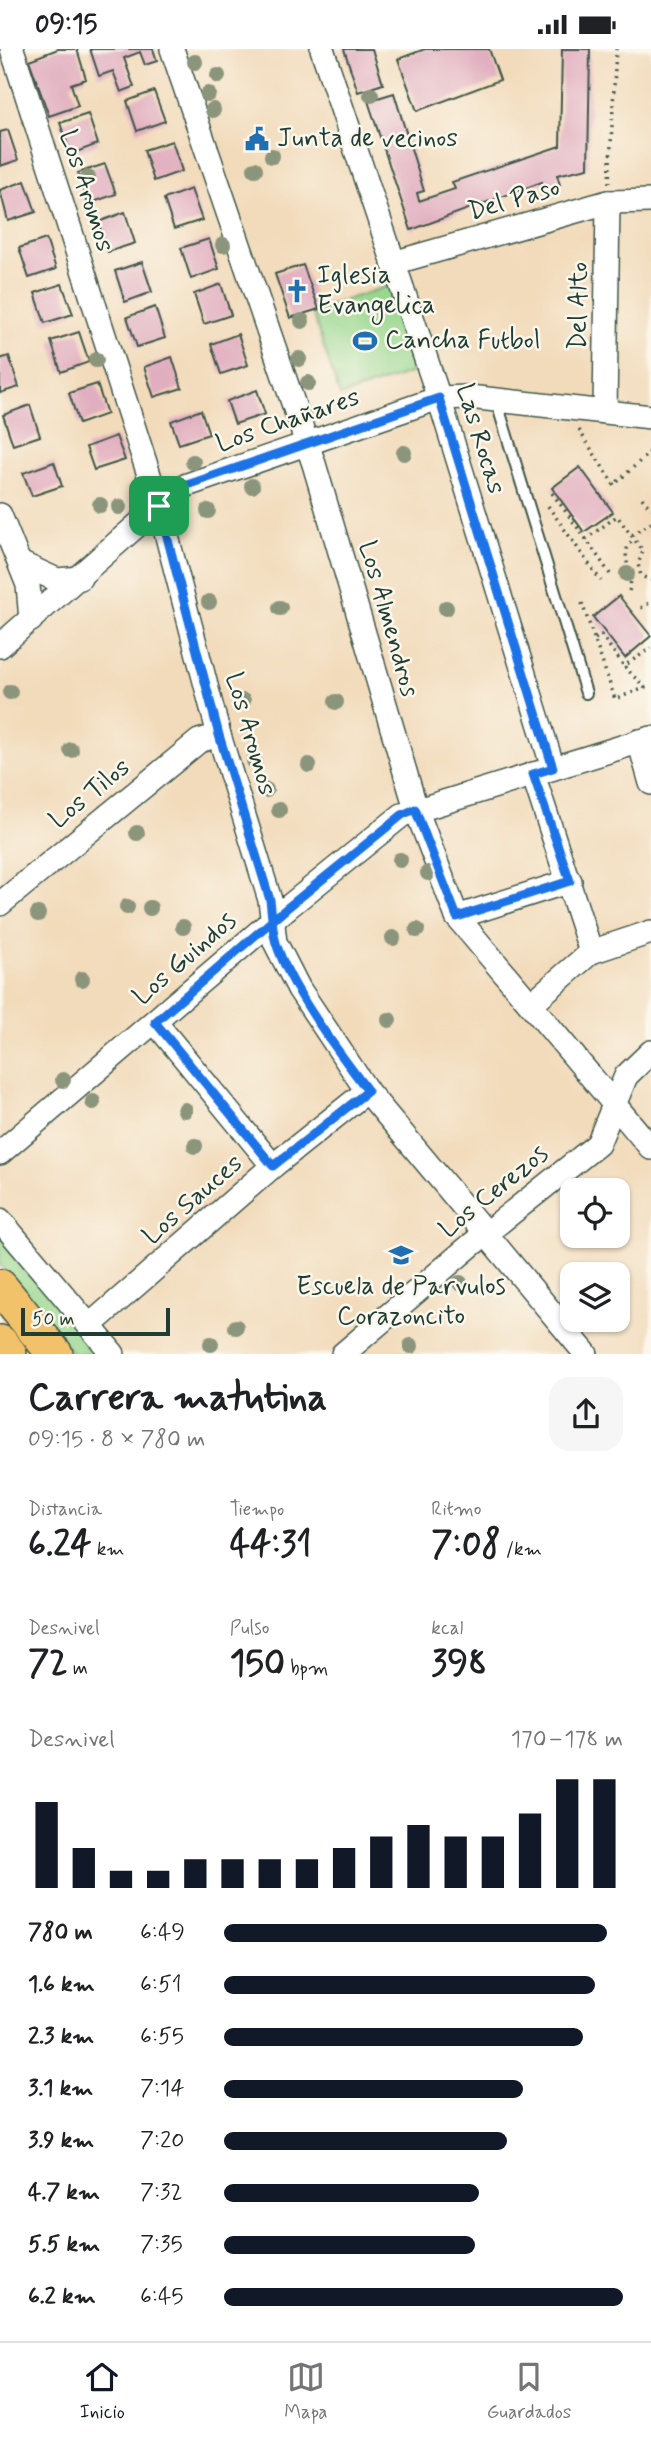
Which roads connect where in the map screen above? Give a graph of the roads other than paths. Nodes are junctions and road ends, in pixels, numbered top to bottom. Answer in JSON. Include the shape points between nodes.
{"nodes":[{"id":1,"x":12,"y":49,"type":"edge"},
{"id":2,"x":172,"y":49,"type":"edge"},
{"id":3,"x":322,"y":49,"type":"edge"},
{"id":4,"x":651,"y":201,"type":"edge"},
{"id":5,"x":608,"y":202,"type":"junction"},
{"id":6,"x":393,"y":263,"type":"junction"},
{"id":7,"x":439,"y":398,"type":"junction"},
{"id":8,"x":496,"y":400,"type":"junction"},
{"id":9,"x":605,"y":411,"type":"junction"},
{"id":10,"x":651,"y":417,"type":"edge"},
{"id":11,"x":307,"y":444,"type":"junction"},
{"id":12,"x":159,"y":506,"type":"junction"},
{"id":13,"x":0,"y":515,"type":"edge"},
{"id":14,"x":20,"y":563,"type":"junction"},
{"id":15,"x":80,"y":578,"type":"junction"},
{"id":16,"x":31,"y":620,"type":"junction"},
{"id":17,"x":0,"y":646,"type":"edge"},
{"id":18,"x":586,"y":693,"type":"dead end"},
{"id":19,"x":219,"y":735,"type":"junction"},
{"id":20,"x":645,"y":739,"type":"edge"},
{"id":21,"x":543,"y":771,"type":"junction"},
{"id":22,"x":651,"y":783,"type":"edge"},
{"id":23,"x":415,"y":809,"type":"junction"},
{"id":24,"x":570,"y":881,"type":"junction"},
{"id":25,"x":0,"y":904,"type":"edge"},
{"id":26,"x":457,"y":917,"type":"junction"},
{"id":27,"x":273,"y":920,"type":"junction"},
{"id":28,"x":651,"y":932,"type":"edge"},
{"id":29,"x":591,"y":952,"type":"junction"},
{"id":30,"x":531,"y":1004,"type":"junction"},
{"id":31,"x":155,"y":1022,"type":"junction"},
{"id":32,"x":651,"y":1052,"type":"edge"},
{"id":33,"x":368,"y":1091,"type":"junction"},
{"id":34,"x":613,"y":1105,"type":"junction"},
{"id":35,"x":651,"y":1148,"type":"edge"},
{"id":36,"x":0,"y":1153,"type":"edge"},
{"id":37,"x":273,"y":1166,"type":"junction"},
{"id":38,"x":0,"y":1220,"type":"edge"},
{"id":39,"x":485,"y":1234,"type":"junction"},
{"id":40,"x":0,"y":1287,"type":"edge"},
{"id":41,"x":89,"y":1326,"type":"junction"},
{"id":42,"x":0,"y":1343,"type":"edge"},
{"id":43,"x":9,"y":1354,"type":"edge"},
{"id":44,"x":55,"y":1354,"type":"edge"},
{"id":45,"x":113,"y":1354,"type":"edge"},
{"id":46,"x":343,"y":1354,"type":"edge"},
{"id":47,"x":586,"y":1354,"type":"edge"}],
"edges":[{"from":1,"to":12,"type":"street","name":"Los Aromos"},
{"from":2,"to":11,"type":"street","name":"Los Almendros"},
{"from":3,"to":6,"type":"street","name":"Las Rocas"},
{"from":4,"to":5,"type":"street","name":"Del Paso"},
{"from":5,"to":6,"type":"street","name":"Del Paso"},
{"from":5,"to":9,"type":"street","name":"Del Alto"},
{"from":6,"to":7,"type":"street","name":"Las Rocas"},
{"from":7,"to":8,"type":"street","name":"Los Chañares"},
{"from":7,"to":11,"type":"street","name":"Los Chañares"},
{"from":7,"to":21,"type":"street","name":"Las Rocas"},
{"from":8,"to":9,"type":"street","name":"Los Chañares"},
{"from":8,"to":18,"type":"lane"},
{"from":9,"to":10,"type":"street","name":"Los Chañares"},
{"from":11,"to":12,"type":"street","name":"Los Chañares","via":[[187,485]]},
{"from":11,"to":23,"type":"street","name":"Los Almendros"},
{"from":12,"to":15,"type":"street","name":"Los Chañares"},
{"from":12,"to":19,"type":"street","name":"Los Aromos"},
{"from":13,"to":14,"type":"street"},
{"from":14,"to":15,"type":"street","via":[[57,580]]},
{"from":14,"to":16,"type":"street","via":[[28,585]]},
{"from":15,"to":16,"type":"street","name":"Los Chañares"},
{"from":16,"to":17,"type":"street","name":"Los Chañares"},
{"from":19,"to":25,"type":"street","name":"Los Tilos","via":[[199,741]]},
{"from":19,"to":27,"type":"street","name":"Los Aromos"},
{"from":20,"to":21,"type":"street","name":"Los Guindos"},
{"from":20,"to":22,"type":"street"},
{"from":21,"to":23,"type":"street","name":"Los Guindos"},
{"from":21,"to":24,"type":"street"},
{"from":23,"to":26,"type":"street","name":"Los Almendros"},
{"from":23,"to":27,"type":"street","name":"Los Guindos"},
{"from":24,"to":26,"type":"street"},
{"from":24,"to":29,"type":"street"},
{"from":26,"to":30,"type":"street","name":"Los Almendros"},
{"from":27,"to":31,"type":"street","name":"Los Guindos"},
{"from":27,"to":33,"type":"street","name":"Los Aromos","via":[[275,943],[299,989]]},
{"from":28,"to":29,"type":"street"},
{"from":29,"to":30,"type":"street"},
{"from":30,"to":34,"type":"street","name":"Los Almendros"},
{"from":31,"to":36,"type":"street","name":"Los Guindos"},
{"from":31,"to":37,"type":"street"},
{"from":32,"to":34,"type":"street","name":"Los Cerezos","via":[[626,1076]]},
{"from":33,"to":37,"type":"street","name":"Los Sauces"},
{"from":33,"to":39,"type":"street","name":"Los Aromos"},
{"from":34,"to":35,"type":"street","name":"Los Almendros"},
{"from":34,"to":39,"type":"street","name":"Los Cerezos","via":[[598,1145]]},
{"from":37,"to":41,"type":"street","name":"Los Sauces"},
{"from":38,"to":41,"type":"street"},
{"from":39,"to":46,"type":"street","name":"Los Cerezos"},
{"from":39,"to":47,"type":"street","name":"Los Aromos"},
{"from":40,"to":44,"type":"main road"},
{"from":41,"to":45,"type":"street"},
{"from":42,"to":43,"type":"main road"}]}
